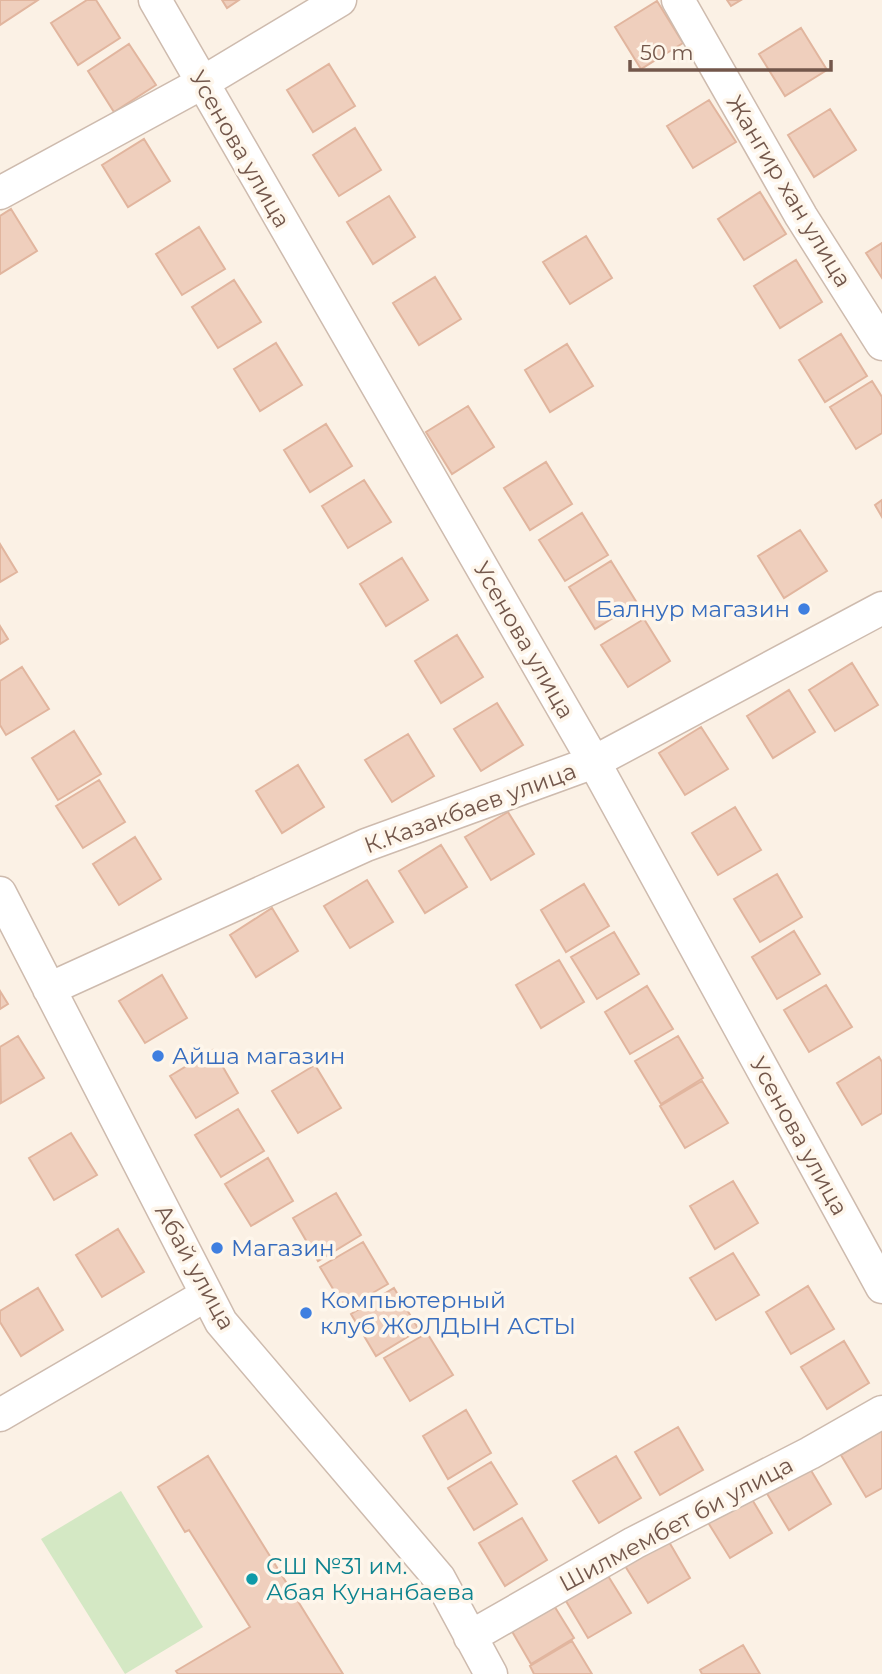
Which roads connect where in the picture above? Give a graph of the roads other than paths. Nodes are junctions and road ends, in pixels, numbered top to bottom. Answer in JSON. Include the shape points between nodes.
{"nodes":[{"id":1,"x":155,"y":0,"type":"edge"},
{"id":2,"x":340,"y":0,"type":"edge"},
{"id":3,"x":678,"y":0,"type":"edge"},
{"id":4,"x":202,"y":83,"type":"junction"},
{"id":5,"x":0,"y":193,"type":"edge"},
{"id":6,"x":882,"y":344,"type":"edge"},
{"id":7,"x":882,"y":608,"type":"edge"},
{"id":8,"x":594,"y":762,"type":"junction"},
{"id":9,"x":0,"y":893,"type":"edge"},
{"id":10,"x":49,"y":989,"type":"junction"},
{"id":11,"x":882,"y":1287,"type":"edge"},
{"id":12,"x":206,"y":1296,"type":"junction"},
{"id":13,"x":882,"y":1412,"type":"edge"},
{"id":14,"x":0,"y":1416,"type":"edge"},
{"id":15,"x":470,"y":1637,"type":"junction"},
{"id":16,"x":491,"y":1674,"type":"edge"}],
"edges":[{"from":1,"to":4,"type":"street","name":"Усенова улица"},
{"from":2,"to":4,"type":"street"},
{"from":3,"to":6,"type":"street","name":"Жангир хан улица","via":[[801,216]]},
{"from":4,"to":5,"type":"street"},
{"from":4,"to":8,"type":"street","name":"Усенова улица"},
{"from":7,"to":8,"type":"street","name":"К.Казакбаев улица"},
{"from":8,"to":10,"type":"street","name":"К.Казакбаев улица","via":[[366,845]]},
{"from":8,"to":11,"type":"street","name":"Усенова улица"},
{"from":9,"to":10,"type":"street","name":"Абай улица"},
{"from":10,"to":12,"type":"street","name":"Абай улица"},
{"from":12,"to":14,"type":"street"},
{"from":12,"to":15,"type":"street","name":"Абай улица","via":[[221,1322],[439,1578]]},
{"from":13,"to":15,"type":"street","name":"Шилмембет би улица","via":[[634,1543]]},
{"from":15,"to":16,"type":"street","name":"Абай улица"}]}
